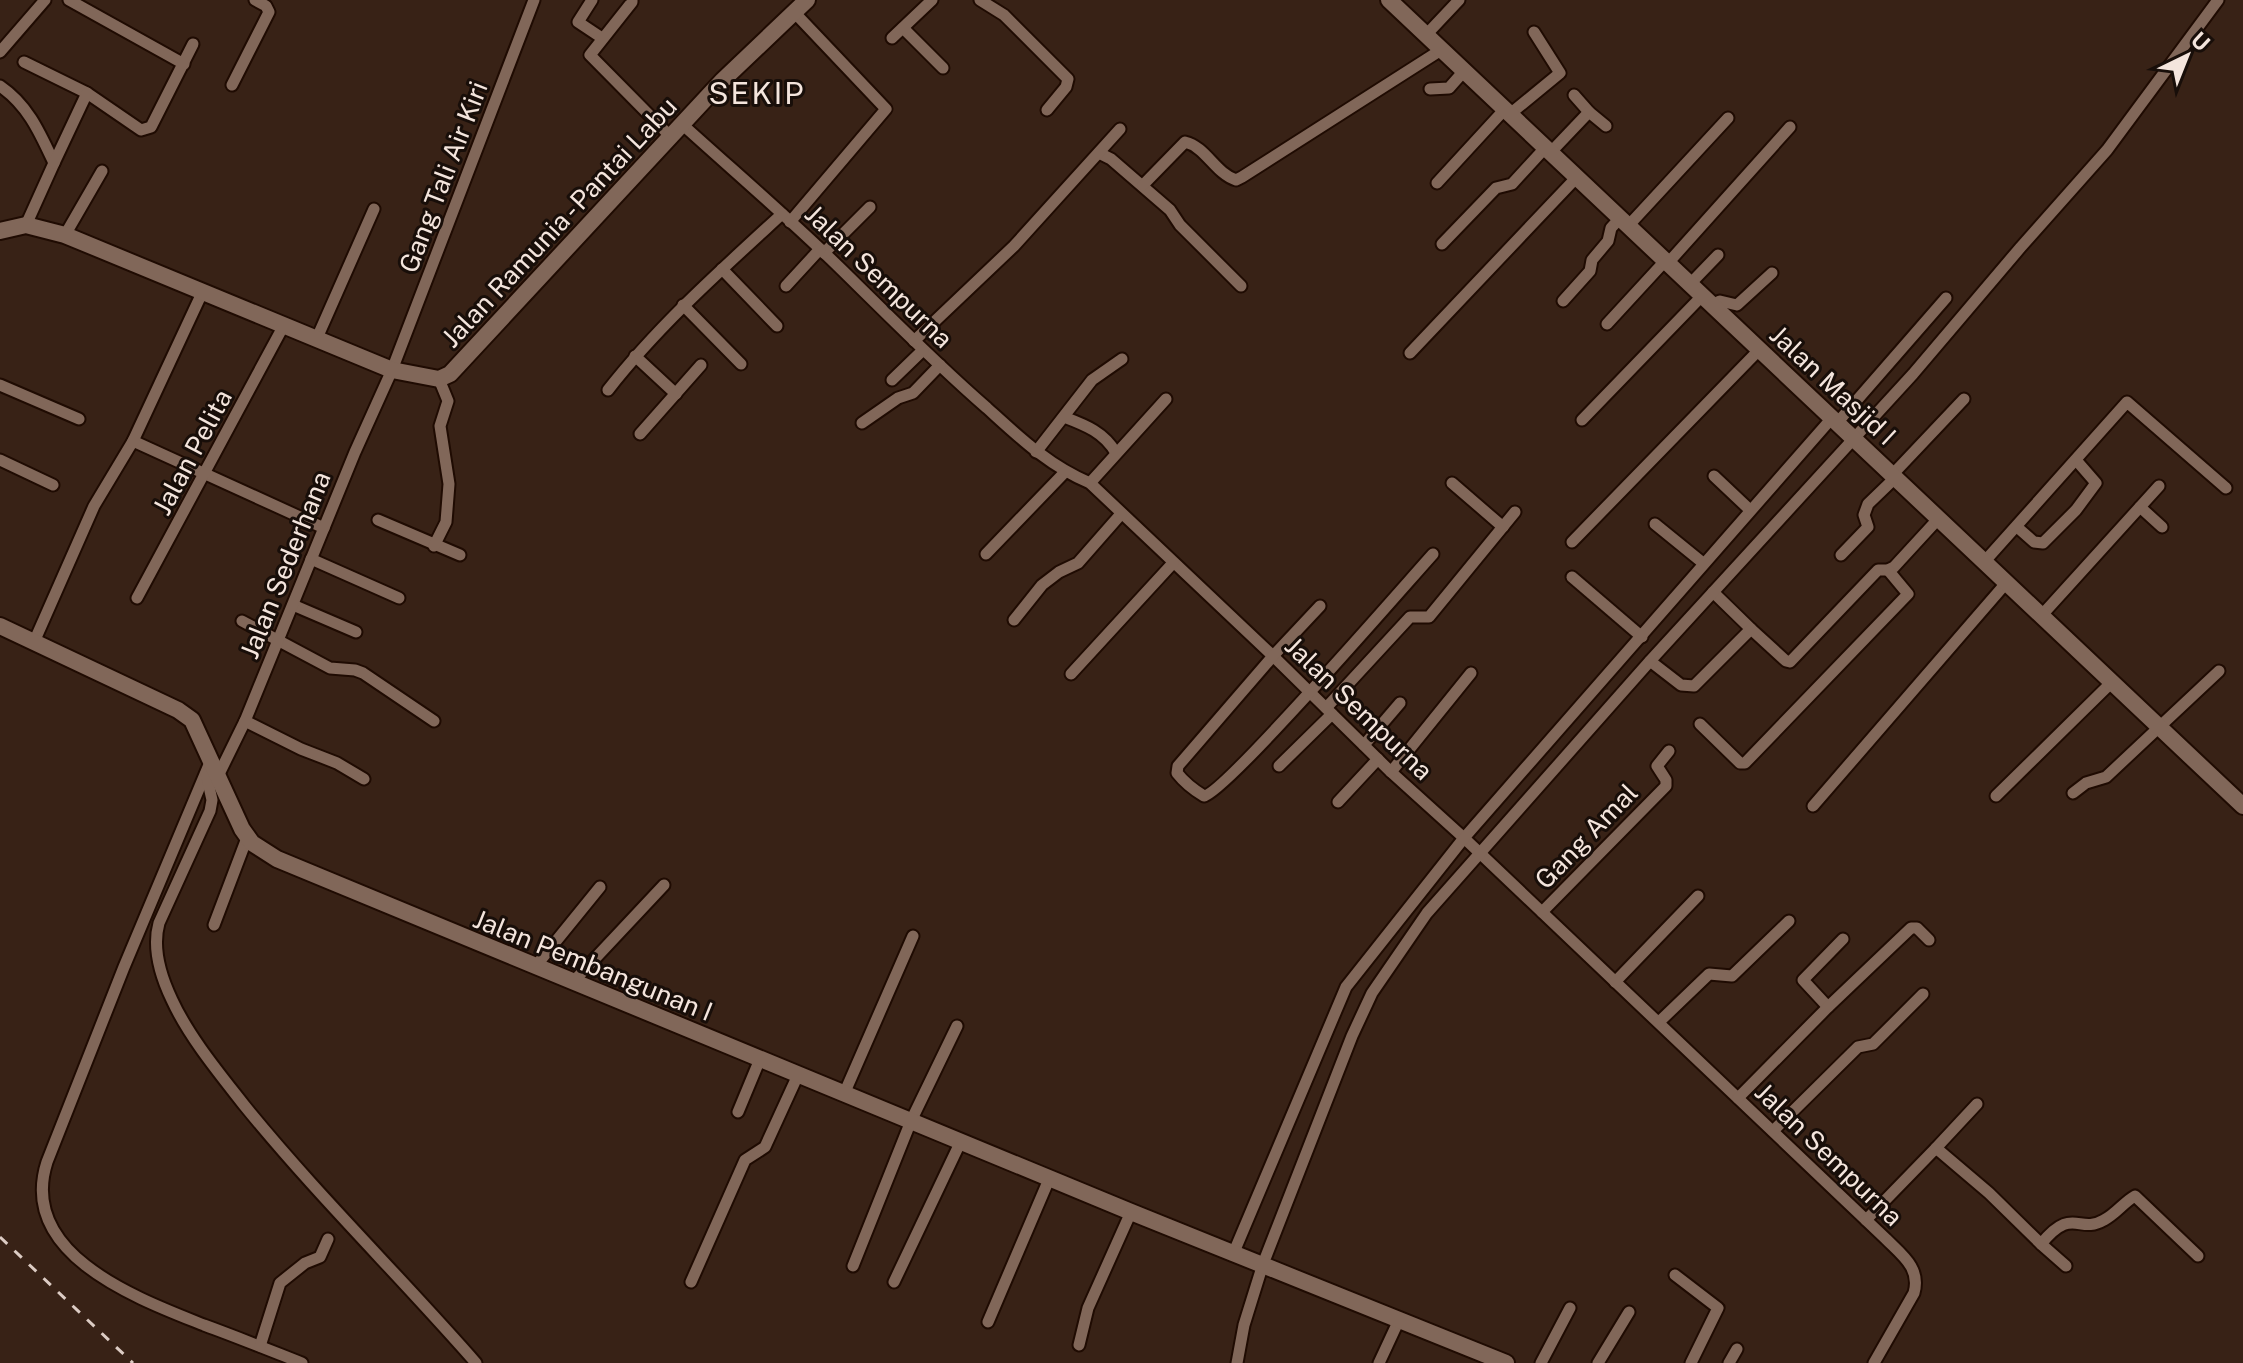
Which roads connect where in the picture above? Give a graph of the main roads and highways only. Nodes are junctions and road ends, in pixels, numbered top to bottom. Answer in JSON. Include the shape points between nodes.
{"nodes":[{"id":1,"x":1389,"y":0,"type":"edge"},
{"id":2,"x":801,"y":6,"type":"edge"},
{"id":3,"x":0,"y":231,"type":"edge"},
{"id":4,"x":0,"y":626,"type":"edge"},
{"id":5,"x":2243,"y":806,"type":"edge"},
{"id":6,"x":1506,"y":1363,"type":"edge"}],
"edges":[{"from":1,"to":5,"type":"main road","name":"Jalan Masjid I"},
{"from":2,"to":3,"type":"main road","name":"Jalan Ramunia - Pantai Labu","via":[[723,80],[450,374],[439,379],[392,370],[65,235],[26,225]]},
{"from":4,"to":6,"type":"main road","name":"Jalan Pembangunan I","via":[[178,710],[197,727],[247,838],[277,859]]}]}
